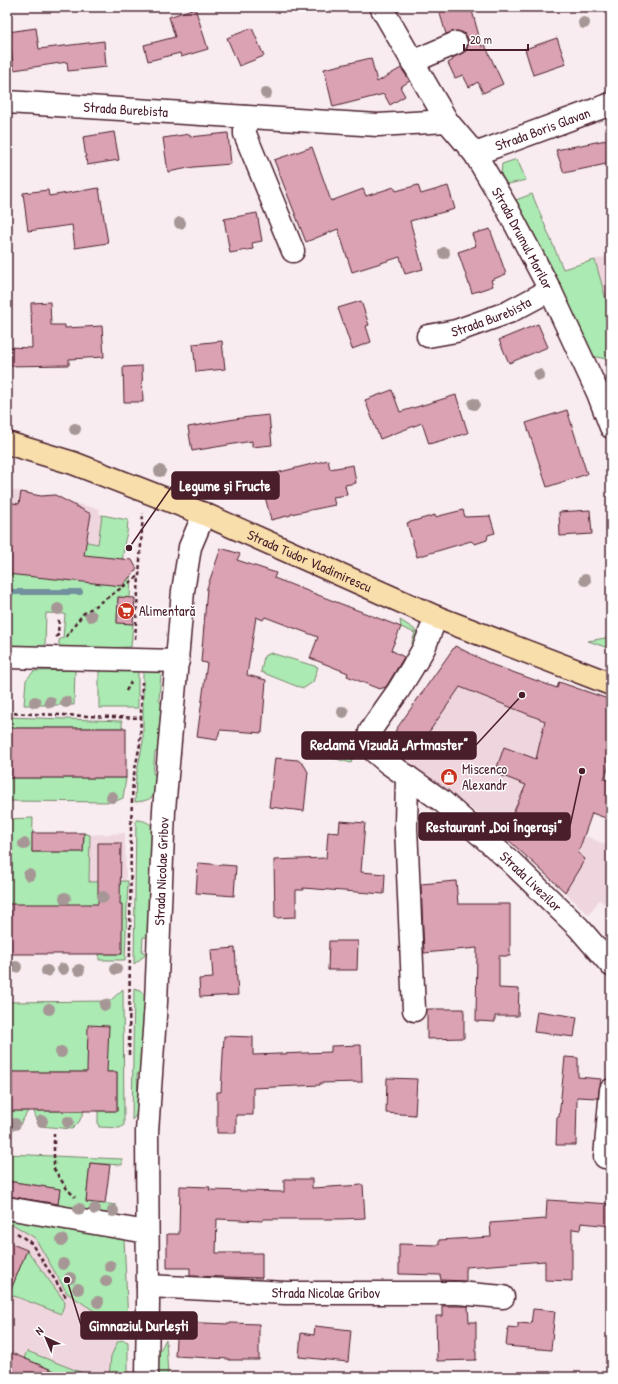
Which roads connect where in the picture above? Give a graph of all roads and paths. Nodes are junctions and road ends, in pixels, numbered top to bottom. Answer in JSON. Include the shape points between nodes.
{"nodes":[{"id":1,"x":381,"y":7,"type":"edge"},
{"id":2,"x":456,"y":43,"type":"dead end"},
{"id":3,"x":412,"y":62,"type":"junction"},
{"id":4,"x":7,"y":102,"type":"edge"},
{"id":5,"x":611,"y":104,"type":"edge"},
{"id":6,"x":245,"y":117,"type":"junction"},
{"id":7,"x":447,"y":122,"type":"junction"},
{"id":8,"x":475,"y":154,"type":"junction"},
{"id":9,"x":293,"y":251,"type":"dead end"},
{"id":10,"x":550,"y":290,"type":"junction"},
{"id":11,"x":428,"y":336,"type":"dead end"},
{"id":12,"x":611,"y":427,"type":"edge"},
{"id":13,"x":7,"y":443,"type":"edge"},
{"id":14,"x":143,"y":508,"type":"dead end"},
{"id":15,"x":204,"y":514,"type":"junction"},
{"id":16,"x":140,"y":576,"type":"junction"},
{"id":17,"x":436,"y":617,"type":"junction"},
{"id":18,"x":7,"y":657,"type":"edge"},
{"id":19,"x":50,"y":658,"type":"junction"},
{"id":20,"x":138,"y":660,"type":"junction"},
{"id":21,"x":178,"y":661,"type":"junction"},
{"id":22,"x":611,"y":684,"type":"edge"},
{"id":23,"x":7,"y":713,"type":"edge"},
{"id":24,"x":141,"y":718,"type":"junction"},
{"id":25,"x":407,"y":776,"type":"junction"},
{"id":26,"x":611,"y":965,"type":"edge"},
{"id":27,"x":414,"y":1010,"type":"dead end"},
{"id":28,"x":129,"y":1014,"type":"dead end"},
{"id":29,"x":611,"y":1090,"type":"edge"},
{"id":30,"x":54,"y":1133,"type":"dead end"},
{"id":31,"x":605,"y":1157,"type":"dead end"},
{"id":32,"x":80,"y":1201,"type":"dead end"},
{"id":33,"x":7,"y":1208,"type":"edge"},
{"id":34,"x":12,"y":1231,"type":"dead end"},
{"id":35,"x":147,"y":1232,"type":"junction"},
{"id":36,"x":148,"y":1286,"type":"junction"},
{"id":37,"x":503,"y":1297,"type":"dead end"},
{"id":38,"x":66,"y":1298,"type":"dead end"},
{"id":39,"x":146,"y":1377,"type":"edge"}],
"edges":[{"from":1,"to":3,"type":"street","name":"Strada Drumul Morilor"},
{"from":2,"to":3,"type":"street"},
{"from":3,"to":7,"type":"street","name":"Strada Drumul Morilor"},
{"from":4,"to":6,"type":"street","name":"Strada Burebista"},
{"from":5,"to":8,"type":"street","name":"Strada Boris Glavan"},
{"from":6,"to":7,"type":"street","name":"Strada Burebista","via":[[378,125]]},
{"from":6,"to":9,"type":"street","via":[[244,134]]},
{"from":7,"to":8,"type":"street","name":"Strada Drumul Morilor"},
{"from":8,"to":10,"type":"street","name":"Strada Drumul Morilor","via":[[508,208]]},
{"from":10,"to":11,"type":"street","name":"Strada Burebista","via":[[509,312],[456,331]]},
{"from":10,"to":12,"type":"street","name":"Strada Drumul Morilor"},
{"from":13,"to":15,"type":"main road","name":"Strada Tudor Vladimirescu","via":[[73,463]]},
{"from":14,"to":16,"type":"path"},
{"from":15,"to":17,"type":"main road","name":"Strada Tudor Vladimirescu"},
{"from":15,"to":21,"type":"street","name":"Strada Nicolae Gribov","via":[[190,547],[183,591]]},
{"from":16,"to":19,"type":"path","via":[[83,614]]},
{"from":16,"to":20,"type":"path"},
{"from":17,"to":22,"type":"main road","name":"Strada Tudor Vladimirescu"},
{"from":17,"to":25,"type":"street","name":"Strada Livezilor","via":[[424,648],[370,732],[369,743],[375,752]]},
{"from":18,"to":19,"type":"street"},
{"from":19,"to":20,"type":"street"},
{"from":20,"to":21,"type":"street"},
{"from":20,"to":24,"type":"path"},
{"from":21,"to":35,"type":"street","name":"Strada Nicolae Gribov","via":[[164,810],[156,1002],[147,1132]]},
{"from":23,"to":24,"type":"path"},
{"from":24,"to":28,"type":"path","via":[[140,744],[133,779]]},
{"from":25,"to":26,"type":"street","name":"Strada Livezilor","via":[[442,801],[510,861],[579,928]]},
{"from":25,"to":27,"type":"street","via":[[406,827]]},
{"from":29,"to":31,"type":"street"},
{"from":30,"to":32,"type":"path","via":[[54,1169],[67,1189]]},
{"from":33,"to":35,"type":"street"},
{"from":34,"to":38,"type":"path","via":[[31,1243]]},
{"from":35,"to":36,"type":"street","name":"Strada Nicolae Gribov"},
{"from":36,"to":37,"type":"street","name":"Strada Nicolae Gribov","via":[[286,1293],[458,1293]]},
{"from":36,"to":39,"type":"street","name":"Strada Nicolae Gribov"}]}
